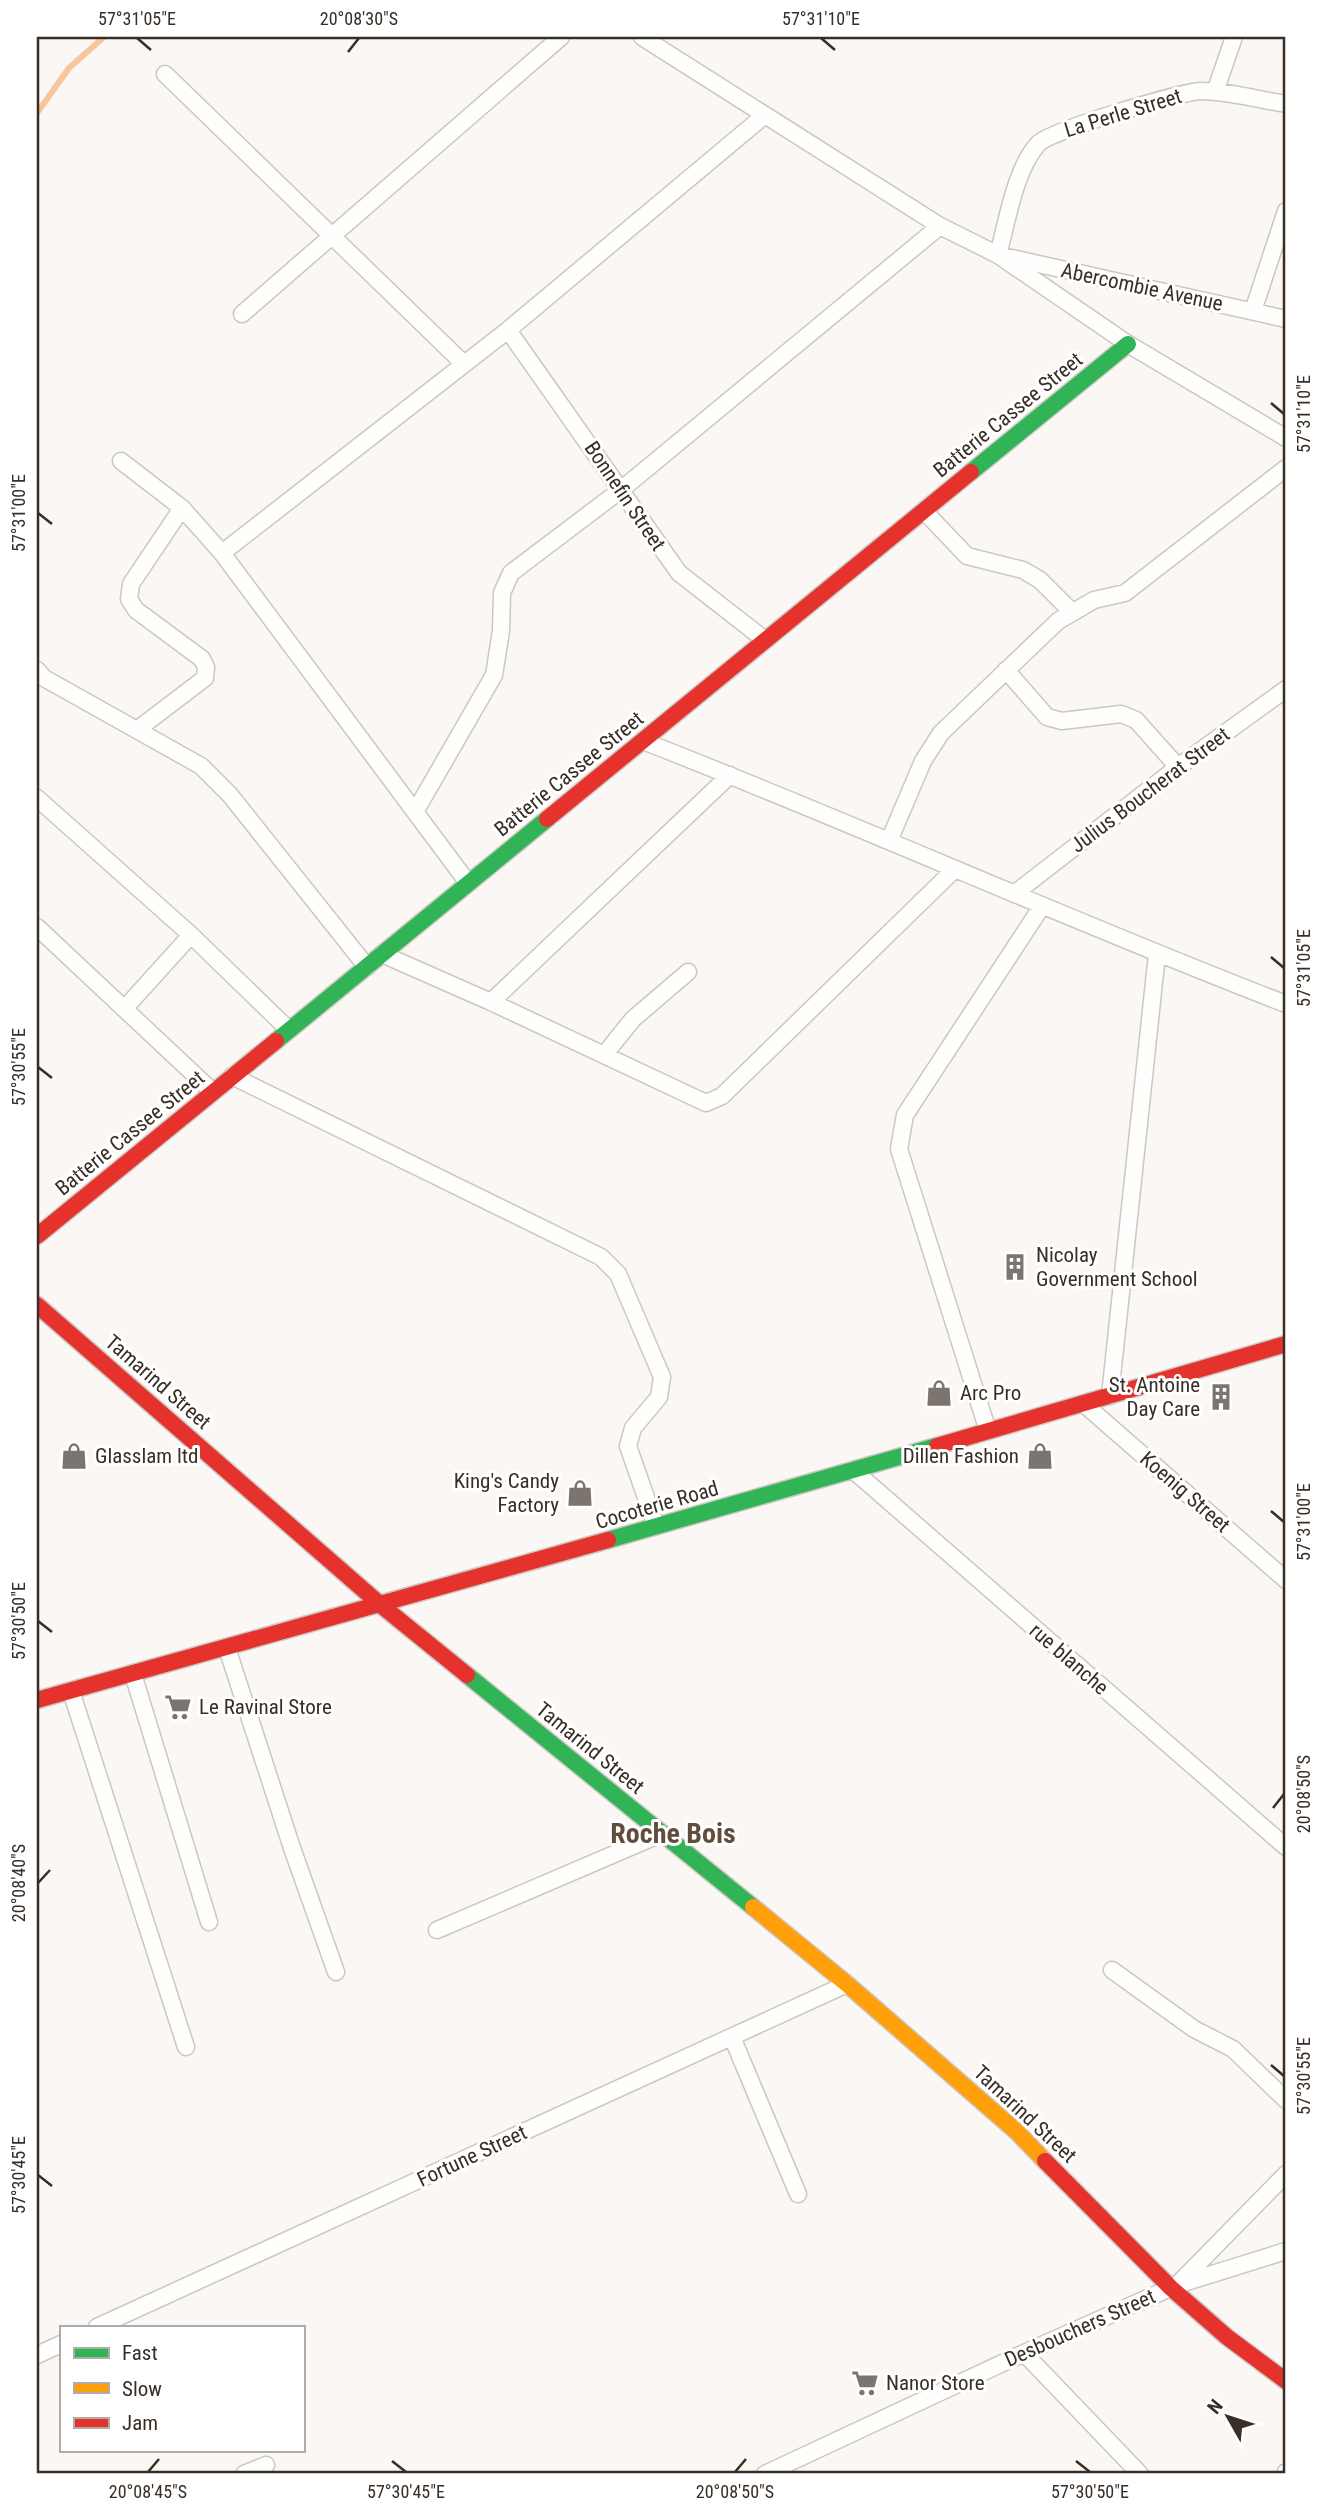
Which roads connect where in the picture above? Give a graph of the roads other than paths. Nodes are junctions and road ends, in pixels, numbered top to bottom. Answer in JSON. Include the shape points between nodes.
{"nodes":[{"id":1,"x":561,"y":37,"type":"edge"},
{"id":2,"x":642,"y":37,"type":"edge"},
{"id":3,"x":1234,"y":37,"type":"edge"},
{"id":4,"x":165,"y":74,"type":"dead end"},
{"id":5,"x":1215,"y":92,"type":"junction"},
{"id":6,"x":1286,"y":104,"type":"edge"},
{"id":7,"x":765,"y":116,"type":"junction"},
{"id":8,"x":1286,"y":211,"type":"edge"},
{"id":9,"x":940,"y":226,"type":"junction"},
{"id":10,"x":331,"y":237,"type":"junction"},
{"id":11,"x":998,"y":255,"type":"junction"},
{"id":12,"x":1253,"y":311,"type":"junction"},
{"id":13,"x":242,"y":314,"type":"dead end"},
{"id":14,"x":1286,"y":319,"type":"edge"},
{"id":15,"x":508,"y":330,"type":"junction"},
{"id":16,"x":1128,"y":344,"type":"junction"},
{"id":17,"x":464,"y":364,"type":"junction"},
{"id":18,"x":1286,"y":438,"type":"edge"},
{"id":19,"x":121,"y":461,"type":"dead end"},
{"id":20,"x":1286,"y":468,"type":"edge"},
{"id":21,"x":622,"y":489,"type":"junction"},
{"id":22,"x":182,"y":508,"type":"junction"},
{"id":23,"x":924,"y":511,"type":"junction"},
{"id":24,"x":222,"y":553,"type":"junction"},
{"id":25,"x":1072,"y":612,"type":"junction"},
{"id":26,"x":765,"y":640,"type":"junction"},
{"id":27,"x":37,"y":670,"type":"edge"},
{"id":28,"x":1006,"y":670,"type":"junction"},
{"id":29,"x":1286,"y":689,"type":"edge"},
{"id":30,"x":138,"y":729,"type":"junction"},
{"id":31,"x":643,"y":741,"type":"junction"},
{"id":32,"x":1178,"y":767,"type":"junction"},
{"id":33,"x":730,"y":775,"type":"junction"},
{"id":34,"x":37,"y":798,"type":"edge"},
{"id":35,"x":415,"y":812,"type":"junction"},
{"id":36,"x":889,"y":841,"type":"junction"},
{"id":37,"x":955,"y":869,"type":"junction"},
{"id":38,"x":468,"y":883,"type":"junction"},
{"id":39,"x":1014,"y":894,"type":"junction"},
{"id":40,"x":1042,"y":906,"type":"junction"},
{"id":41,"x":37,"y":927,"type":"edge"},
{"id":42,"x":191,"y":935,"type":"junction"},
{"id":43,"x":382,"y":954,"type":"junction"},
{"id":44,"x":1157,"y":954,"type":"junction"},
{"id":45,"x":367,"y":967,"type":"junction"},
{"id":46,"x":688,"y":972,"type":"dead end"},
{"id":47,"x":491,"y":1002,"type":"junction"},
{"id":48,"x":1286,"y":1004,"type":"edge"},
{"id":49,"x":125,"y":1008,"type":"junction"},
{"id":50,"x":289,"y":1030,"type":"junction"},
{"id":51,"x":604,"y":1055,"type":"junction"},
{"id":52,"x":232,"y":1076,"type":"junction"},
{"id":53,"x":213,"y":1092,"type":"junction"},
{"id":54,"x":37,"y":1236,"type":"edge"},
{"id":55,"x":37,"y":1305,"type":"edge"},
{"id":56,"x":1286,"y":1344,"type":"edge"},
{"id":57,"x":1110,"y":1396,"type":"junction"},
{"id":58,"x":1084,"y":1404,"type":"junction"},
{"id":59,"x":988,"y":1431,"type":"junction"},
{"id":60,"x":853,"y":1471,"type":"junction"},
{"id":61,"x":656,"y":1526,"type":"junction"},
{"id":62,"x":1286,"y":1580,"type":"edge"},
{"id":63,"x":382,"y":1606,"type":"junction"},
{"id":64,"x":227,"y":1648,"type":"junction"},
{"id":65,"x":133,"y":1674,"type":"junction"},
{"id":66,"x":71,"y":1691,"type":"junction"},
{"id":67,"x":37,"y":1700,"type":"edge"},
{"id":68,"x":661,"y":1834,"type":"junction"},
{"id":69,"x":1286,"y":1847,"type":"edge"},
{"id":70,"x":209,"y":1922,"type":"dead end"},
{"id":71,"x":437,"y":1930,"type":"dead end"},
{"id":72,"x":1112,"y":1970,"type":"dead end"},
{"id":73,"x":336,"y":1972,"type":"dead end"},
{"id":74,"x":847,"y":1984,"type":"junction"},
{"id":75,"x":732,"y":2037,"type":"junction"},
{"id":76,"x":187,"y":2047,"type":"dead end"},
{"id":77,"x":1286,"y":2100,"type":"edge"},
{"id":78,"x":1286,"y":2174,"type":"edge"},
{"id":79,"x":798,"y":2194,"type":"dead end"},
{"id":80,"x":1286,"y":2251,"type":"edge"},
{"id":81,"x":1174,"y":2286,"type":"junction"},
{"id":82,"x":99,"y":2326,"type":"edge"},
{"id":83,"x":60,"y":2344,"type":"edge"},
{"id":84,"x":1024,"y":2353,"type":"junction"},
{"id":85,"x":37,"y":2355,"type":"edge"},
{"id":86,"x":1285,"y":2381,"type":"edge"},
{"id":87,"x":266,"y":2465,"type":"dead end"},
{"id":88,"x":244,"y":2474,"type":"edge"},
{"id":89,"x":769,"y":2474,"type":"edge"},
{"id":90,"x":1140,"y":2474,"type":"edge"}],
"edges":[{"from":1,"to":10,"type":"street"},
{"from":2,"to":7,"type":"street"},
{"from":3,"to":5,"type":"street"},
{"from":4,"to":10,"type":"street"},
{"from":5,"to":6,"type":"street","name":"La Perle Street"},
{"from":5,"to":11,"type":"street","name":"La Perle Street","via":[[1191,92],[1061,130],[1038,142],[1022,169]]},
{"from":7,"to":9,"type":"street"},
{"from":7,"to":15,"type":"street"},
{"from":8,"to":12,"type":"street"},
{"from":9,"to":11,"type":"street"},
{"from":9,"to":21,"type":"street"},
{"from":10,"to":13,"type":"street"},
{"from":10,"to":17,"type":"street"},
{"from":11,"to":12,"type":"street","name":"Abercombie Avenue"},
{"from":11,"to":16,"type":"street"},
{"from":12,"to":14,"type":"street","name":"Abercombie Avenue"},
{"from":15,"to":17,"type":"street"},
{"from":15,"to":21,"type":"street","name":"Bonnefin Street"},
{"from":16,"to":18,"type":"street"},
{"from":16,"to":23,"type":"street","name":"Batterie Cassee Street"},
{"from":17,"to":24,"type":"street"},
{"from":19,"to":22,"type":"street"},
{"from":20,"to":25,"type":"street","via":[[1125,593],[1094,600]]},
{"from":21,"to":26,"type":"street","name":"Bonnefin Street","via":[[679,573]]},
{"from":21,"to":35,"type":"street","via":[[511,573],[502,593],[494,675]]},
{"from":22,"to":24,"type":"street"},
{"from":22,"to":30,"type":"street","via":[[131,584],[129,599],[136,610],[202,659],[205,678]]},
{"from":23,"to":25,"type":"street","via":[[967,556],[1023,570]]},
{"from":23,"to":26,"type":"street","name":"Batterie Cassee Street"},
{"from":24,"to":35,"type":"street"},
{"from":25,"to":28,"type":"street"},
{"from":26,"to":31,"type":"street","name":"Batterie Cassee Street"},
{"from":27,"to":30,"type":"street"},
{"from":28,"to":32,"type":"street","via":[[1046,717],[1062,721],[1121,714],[1136,720]]},
{"from":28,"to":36,"type":"street","via":[[941,733],[923,761]]},
{"from":29,"to":32,"type":"street","name":"Julius Boucherat Street"},
{"from":30,"to":45,"type":"street","via":[[201,766],[230,794]]},
{"from":31,"to":33,"type":"street"},
{"from":31,"to":38,"type":"street","name":"Batterie Cassee Street"},
{"from":32,"to":39,"type":"street","name":"Julius Boucherat Street"},
{"from":33,"to":36,"type":"street"},
{"from":33,"to":47,"type":"street"},
{"from":34,"to":42,"type":"street"},
{"from":35,"to":38,"type":"street"},
{"from":36,"to":37,"type":"street"},
{"from":37,"to":39,"type":"street"},
{"from":37,"to":51,"type":"street","via":[[715,1101],[706,1103]]},
{"from":38,"to":43,"type":"street","name":"Batterie Cassee Street"},
{"from":39,"to":40,"type":"street"},
{"from":40,"to":44,"type":"street"},
{"from":40,"to":59,"type":"street","via":[[905,1115],[899,1149]]},
{"from":41,"to":49,"type":"street"},
{"from":42,"to":49,"type":"street"},
{"from":42,"to":50,"type":"street"},
{"from":43,"to":45,"type":"street","name":"Batterie Cassee Street"},
{"from":43,"to":47,"type":"street"},
{"from":44,"to":48,"type":"street"},
{"from":44,"to":57,"type":"street"},
{"from":45,"to":50,"type":"street","name":"Batterie Cassee Street"},
{"from":46,"to":51,"type":"street","via":[[633,1019]]},
{"from":47,"to":51,"type":"street"},
{"from":49,"to":53,"type":"street"},
{"from":50,"to":52,"type":"street","name":"Batterie Cassee Street"},
{"from":52,"to":53,"type":"street","name":"Batterie Cassee Street"},
{"from":52,"to":61,"type":"street","via":[[601,1256],[618,1274],[662,1377],[659,1397],[633,1428],[628,1446]]},
{"from":53,"to":54,"type":"street","name":"Batterie Cassee Street"},
{"from":55,"to":63,"type":"street","name":"Tamarind Street"},
{"from":56,"to":57,"type":"street","name":"Cocoterie Road"},
{"from":57,"to":58,"type":"street","name":"Cocoterie Road"},
{"from":58,"to":59,"type":"street","name":"Cocoterie Road"},
{"from":58,"to":62,"type":"street","name":"Koenig Street"},
{"from":59,"to":60,"type":"street","name":"Cocoterie Road"},
{"from":60,"to":61,"type":"street","name":"Cocoterie Road"},
{"from":60,"to":69,"type":"street","name":"rue blanche"},
{"from":61,"to":63,"type":"street","name":"Cocoterie Road"},
{"from":63,"to":64,"type":"street","name":"Cocoterie Road"},
{"from":63,"to":68,"type":"street","name":"Tamarind Street"},
{"from":64,"to":65,"type":"street","name":"Cocoterie Road"},
{"from":64,"to":73,"type":"street"},
{"from":65,"to":66,"type":"street","name":"Cocoterie Road"},
{"from":65,"to":70,"type":"street"},
{"from":66,"to":67,"type":"street","name":"Cocoterie Road"},
{"from":66,"to":76,"type":"street"},
{"from":68,"to":71,"type":"street"},
{"from":68,"to":74,"type":"street","name":"Tamarind Street"},
{"from":72,"to":77,"type":"street","via":[[1194,2029],[1233,2049]]},
{"from":74,"to":75,"type":"street","name":"Fortune Street"},
{"from":74,"to":81,"type":"street","name":"Tamarind Street","via":[[1016,2132]]},
{"from":75,"to":79,"type":"street"},
{"from":75,"to":82,"type":"street","name":"Fortune Street"},
{"from":78,"to":81,"type":"street"},
{"from":80,"to":81,"type":"street","name":"Desbouchers Street"},
{"from":81,"to":84,"type":"street","name":"Desbouchers Street"},
{"from":81,"to":86,"type":"street","name":"Tamarind Street","via":[[1227,2337]]},
{"from":83,"to":85,"type":"street"},
{"from":84,"to":89,"type":"street","name":"Desbouchers Street"},
{"from":84,"to":90,"type":"street"},
{"from":87,"to":88,"type":"street"}]}
